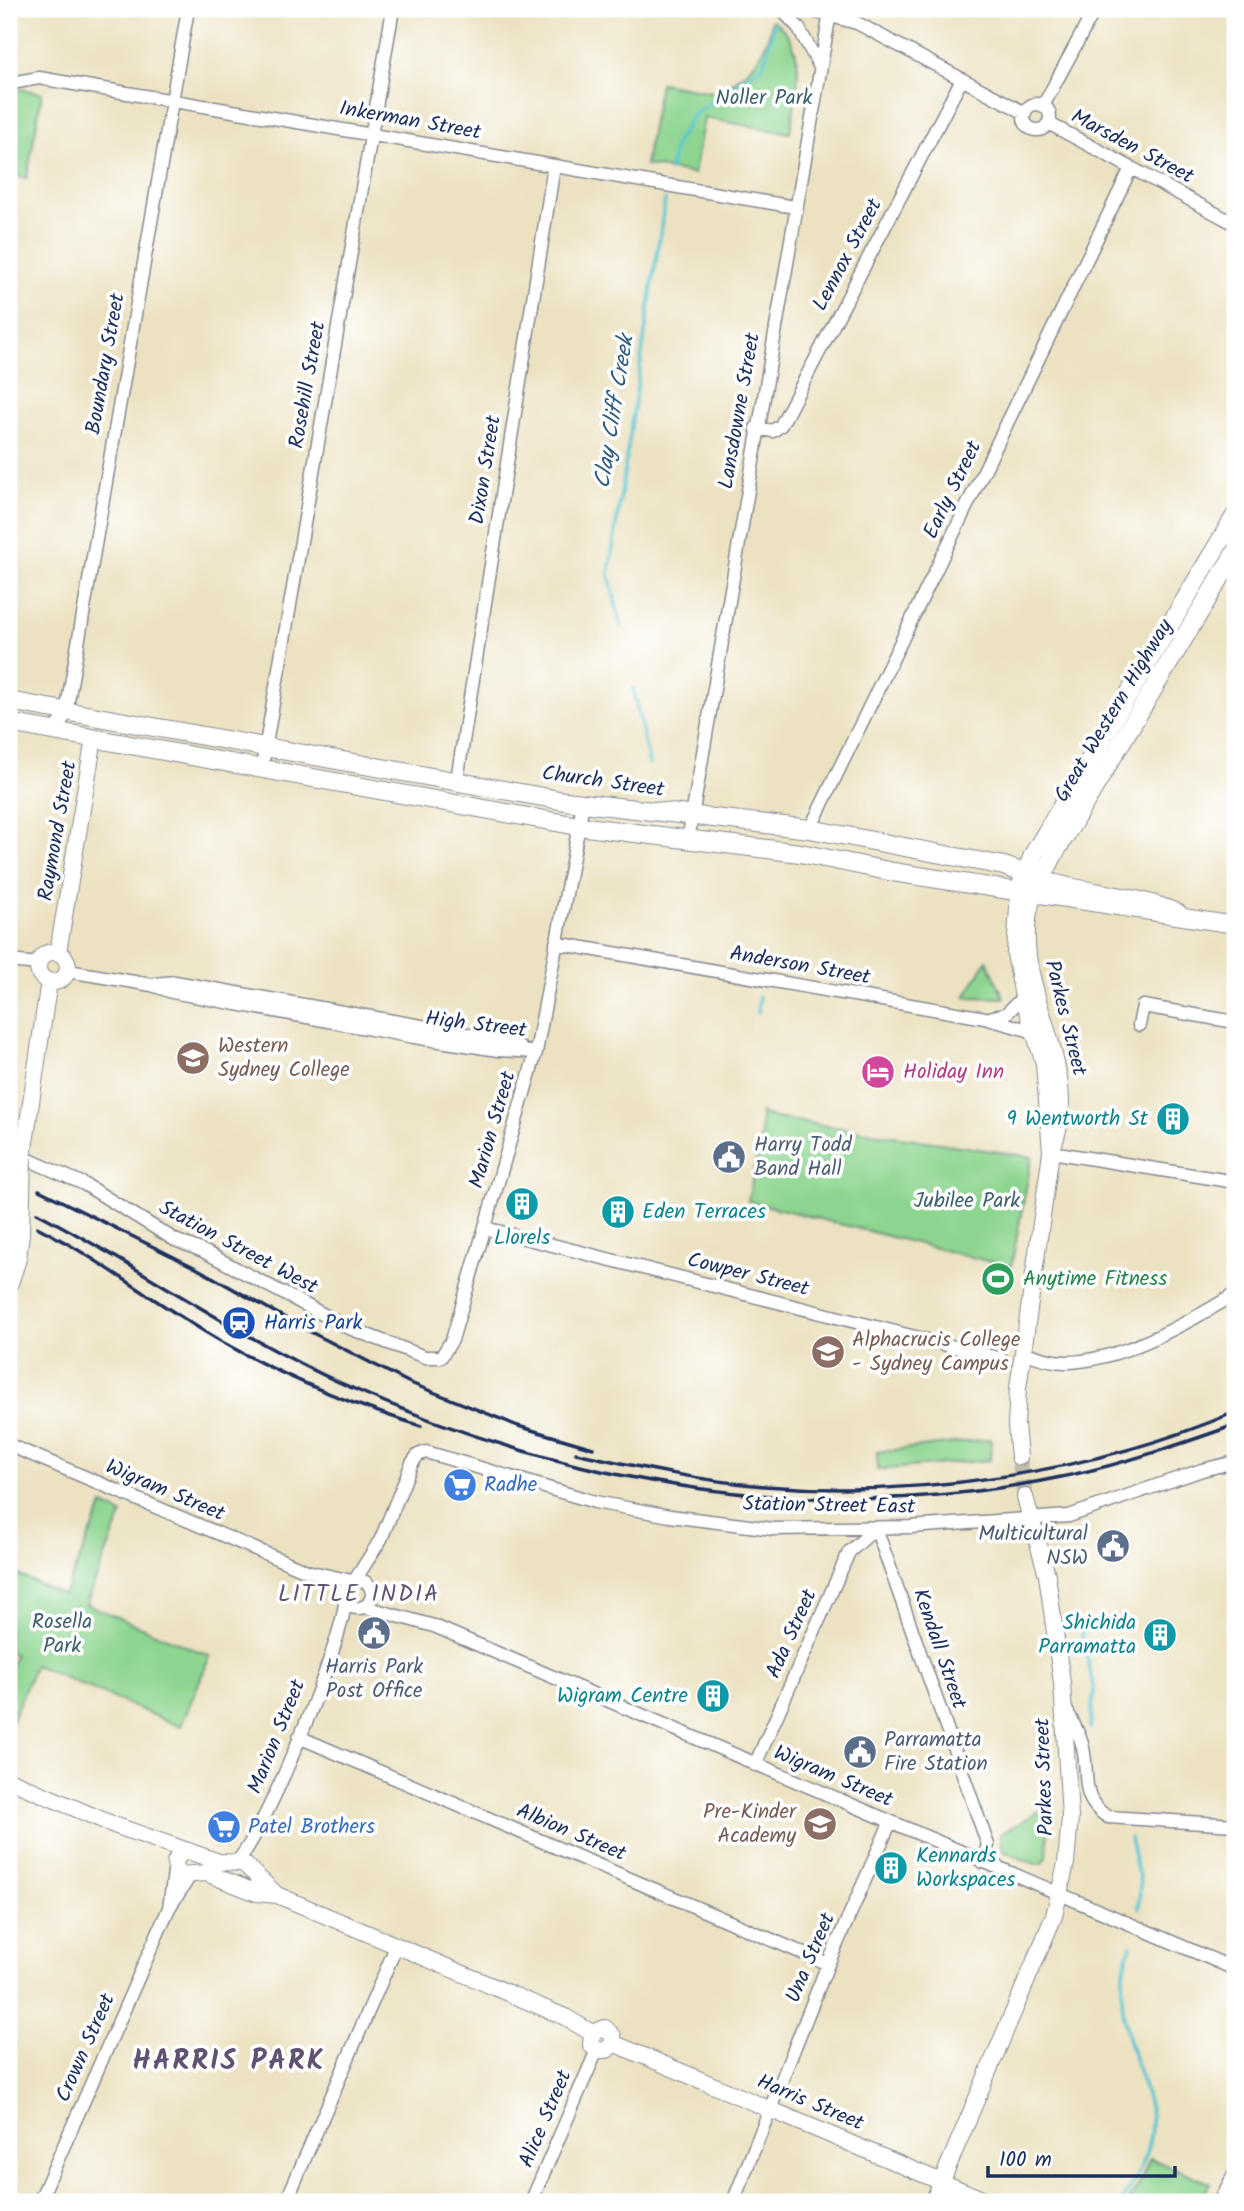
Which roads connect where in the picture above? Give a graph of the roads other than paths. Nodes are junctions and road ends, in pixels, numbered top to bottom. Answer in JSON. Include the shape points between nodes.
{"nodes":[{"id":1,"x":188,"y":9,"type":"edge"},
{"id":2,"x":393,"y":9,"type":"edge"},
{"id":3,"x":781,"y":9,"type":"edge"},
{"id":4,"x":805,"y":9,"type":"edge"},
{"id":5,"x":1095,"y":9,"type":"edge"},
{"id":6,"x":830,"y":13,"type":"junction"},
{"id":7,"x":820,"y":67,"type":"junction"},
{"id":8,"x":962,"y":79,"type":"junction"},
{"id":9,"x":17,"y":82,"type":"dead end"},
{"id":10,"x":171,"y":100,"type":"junction"},
{"id":11,"x":1043,"y":106,"type":"junction"},
{"id":12,"x":1025,"y":113,"type":"junction"},
{"id":13,"x":1048,"y":123,"type":"junction"},
{"id":14,"x":371,"y":134,"type":"junction"},
{"id":15,"x":554,"y":166,"type":"junction"},
{"id":16,"x":1131,"y":168,"type":"junction"},
{"id":17,"x":795,"y":207,"type":"junction"},
{"id":18,"x":1235,"y":224,"type":"edge"},
{"id":19,"x":756,"y":428,"type":"junction"},
{"id":20,"x":1235,"y":516,"type":"edge"},
{"id":21,"x":1235,"y":553,"type":"edge"},
{"id":22,"x":9,"y":701,"type":"edge"},
{"id":23,"x":68,"y":705,"type":"junction"},
{"id":24,"x":92,"y":717,"type":"junction"},
{"id":25,"x":9,"y":723,"type":"edge"},
{"id":26,"x":49,"y":731,"type":"junction"},
{"id":27,"x":94,"y":737,"type":"junction"},
{"id":28,"x":266,"y":747,"type":"junction"},
{"id":29,"x":262,"y":767,"type":"junction"},
{"id":30,"x":457,"y":780,"type":"junction"},
{"id":31,"x":583,"y":804,"type":"junction"},
{"id":32,"x":692,"y":816,"type":"junction"},
{"id":33,"x":578,"y":826,"type":"junction"},
{"id":34,"x":810,"y":829,"type":"junction"},
{"id":35,"x":688,"y":840,"type":"junction"},
{"id":36,"x":1030,"y":885,"type":"junction"},
{"id":37,"x":1235,"y":925,"type":"edge"},
{"id":38,"x":556,"y":943,"type":"junction"},
{"id":39,"x":58,"y":952,"type":"junction"},
{"id":40,"x":9,"y":961,"type":"edge"},
{"id":41,"x":38,"y":964,"type":"junction"},
{"id":42,"x":68,"y":971,"type":"junction"},
{"id":43,"x":49,"y":981,"type":"junction"},
{"id":44,"x":1023,"y":997,"type":"junction"},
{"id":45,"x":985,"y":1018,"type":"junction"},
{"id":46,"x":1231,"y":1021,"type":"edge"},
{"id":47,"x":1139,"y":1025,"type":"dead end"},
{"id":48,"x":1035,"y":1032,"type":"junction"},
{"id":49,"x":536,"y":1052,"type":"junction"},
{"id":50,"x":1051,"y":1152,"type":"junction"},
{"id":51,"x":16,"y":1153,"type":"edge"},
{"id":52,"x":1235,"y":1182,"type":"edge"},
{"id":53,"x":485,"y":1228,"type":"junction"},
{"id":54,"x":9,"y":1286,"type":"edge"},
{"id":55,"x":1235,"y":1294,"type":"edge"},
{"id":56,"x":1022,"y":1352,"type":"junction"},
{"id":57,"x":441,"y":1357,"type":"joint"},
{"id":58,"x":1002,"y":1359,"type":"dead end"},
{"id":59,"x":9,"y":1445,"type":"edge"},
{"id":60,"x":1019,"y":1457,"type":"tunnel mouth"},
{"id":61,"x":1235,"y":1462,"type":"edge"},
{"id":62,"x":1025,"y":1497,"type":"tunnel mouth"},
{"id":63,"x":1031,"y":1519,"type":"junction"},
{"id":64,"x":876,"y":1528,"type":"junction"},
{"id":65,"x":381,"y":1539,"type":"junction"},
{"id":66,"x":307,"y":1571,"type":"junction"},
{"id":67,"x":354,"y":1581,"type":"junction"},
{"id":68,"x":371,"y":1588,"type":"junction"},
{"id":69,"x":345,"y":1599,"type":"junction"},
{"id":70,"x":362,"y":1608,"type":"junction"},
{"id":71,"x":417,"y":1619,"type":"junction"},
{"id":72,"x":332,"y":1653,"type":"junction"},
{"id":73,"x":1063,"y":1705,"type":"junction"},
{"id":74,"x":299,"y":1737,"type":"junction"},
{"id":75,"x":755,"y":1765,"type":"junction"},
{"id":76,"x":9,"y":1780,"type":"edge"},
{"id":77,"x":890,"y":1823,"type":"junction"},
{"id":78,"x":114,"y":1825,"type":"junction"},
{"id":79,"x":1235,"y":1825,"type":"edge"},
{"id":80,"x":189,"y":1850,"type":"junction"},
{"id":81,"x":982,"y":1862,"type":"junction"},
{"id":82,"x":175,"y":1864,"type":"junction"},
{"id":83,"x":245,"y":1867,"type":"junction"},
{"id":84,"x":190,"y":1876,"type":"junction"},
{"id":85,"x":239,"y":1886,"type":"junction"},
{"id":86,"x":277,"y":1895,"type":"junction"},
{"id":87,"x":1059,"y":1895,"type":"junction"},
{"id":88,"x":169,"y":1909,"type":"junction"},
{"id":89,"x":396,"y":1947,"type":"junction"},
{"id":90,"x":828,"y":1964,"type":"junction"},
{"id":91,"x":1235,"y":1969,"type":"edge"},
{"id":92,"x":592,"y":2033,"type":"junction"},
{"id":93,"x":613,"y":2043,"type":"junction"},
{"id":94,"x":597,"y":2050,"type":"junction"},
{"id":95,"x":771,"y":2109,"type":"junction"},
{"id":96,"x":1235,"y":2173,"type":"edge"},
{"id":97,"x":941,"y":2182,"type":"junction"},
{"id":98,"x":39,"y":2202,"type":"edge"},
{"id":99,"x":286,"y":2202,"type":"edge"},
{"id":100,"x":531,"y":2202,"type":"edge"},
{"id":101,"x":733,"y":2202,"type":"edge"},
{"id":102,"x":933,"y":2202,"type":"edge"},
{"id":103,"x":989,"y":2202,"type":"edge"},
{"id":104,"x":1219,"y":2202,"type":"edge"}],
"edges":[{"from":1,"to":10,"type":"street","name":"Boundary Street"},
{"from":2,"to":14,"type":"street","name":"Rosehill Street"},
{"from":3,"to":7,"type":"street","via":[[798,27]]},
{"from":4,"to":6,"type":"street"},
{"from":5,"to":11,"type":"street"},
{"from":6,"to":7,"type":"street","name":"Lansdowne Street"},
{"from":6,"to":8,"type":"street"},
{"from":7,"to":17,"type":"street","name":"Lansdowne Street"},
{"from":8,"to":12,"type":"street"},
{"from":8,"to":19,"type":"street","name":"Lennox Street","via":[[781,425],[773,431]]},
{"from":9,"to":10,"type":"street","name":"Inkerman Street","via":[[39,78]]},
{"from":10,"to":14,"type":"street","name":"Inkerman Street"},
{"from":10,"to":23,"type":"street","name":"Boundary Street"},
{"from":11,"to":12,"type":"street","via":[[1033,105]]},
{"from":11,"to":13,"type":"street"},
{"from":12,"to":13,"type":"street","via":[[1032,129]]},
{"from":13,"to":16,"type":"street","name":"Marsden Street"},
{"from":14,"to":15,"type":"street","name":"Inkerman Street"},
{"from":14,"to":28,"type":"street","name":"Rosehill Street"},
{"from":15,"to":17,"type":"street","name":"Inkerman Street"},
{"from":15,"to":30,"type":"street","name":"Dixon Street"},
{"from":16,"to":18,"type":"street","name":"Marsden Street"},
{"from":16,"to":34,"type":"street","name":"Early Street"},
{"from":17,"to":19,"type":"street","name":"Lansdowne Street"},
{"from":19,"to":32,"type":"street","name":"Lansdowne Street"},
{"from":20,"to":36,"type":"highway","name":"Great Western Highway","via":[[1034,853]]},
{"from":21,"to":36,"type":"highway","name":"Great Western Highway"},
{"from":22,"to":23,"type":"highway","name":"Church Street"},
{"from":23,"to":24,"type":"highway","name":"Church Street"},
{"from":23,"to":26,"type":"street","via":[[60,724]]},
{"from":24,"to":27,"type":"street","name":"Raymond Street"},
{"from":24,"to":28,"type":"highway","name":"Church Street"},
{"from":25,"to":26,"type":"highway","name":"Church Street"},
{"from":26,"to":27,"type":"highway","name":"Church Street"},
{"from":27,"to":29,"type":"highway","name":"Church Street"},
{"from":27,"to":39,"type":"main road","name":"Raymond Street"},
{"from":28,"to":29,"type":"street","name":"Rosehill Street"},
{"from":28,"to":30,"type":"highway","name":"Church Street"},
{"from":29,"to":33,"type":"highway","name":"Church Street"},
{"from":30,"to":31,"type":"highway","name":"Church Street"},
{"from":31,"to":32,"type":"highway","name":"Church Street"},
{"from":31,"to":33,"type":"street","name":"Marion Street"},
{"from":32,"to":34,"type":"highway","name":"Church Street"},
{"from":32,"to":35,"type":"street","name":"Lansdowne Street"},
{"from":33,"to":35,"type":"highway","name":"Church Street"},
{"from":33,"to":38,"type":"street","name":"Marion Street"},
{"from":34,"to":36,"type":"highway","name":"Church Street","via":[[1004,866]]},
{"from":35,"to":36,"type":"highway","name":"Church Street"},
{"from":36,"to":37,"type":"main road","name":"Church Street","via":[[1159,904],[1188,917]]},
{"from":36,"to":44,"type":"main road","name":"Parkes Street","via":[[1014,938]]},
{"from":36,"to":50,"type":"main road","name":"Parkes Street","via":[[1027,950],[1061,1084],[1060,1129]]},
{"from":38,"to":45,"type":"street","name":"Anderson Street"},
{"from":38,"to":49,"type":"street","name":"Marion Street"},
{"from":39,"to":41,"type":"main road","via":[[46,953]]},
{"from":39,"to":42,"type":"main road","via":[[67,960]]},
{"from":40,"to":41,"type":"street"},
{"from":41,"to":43,"type":"main road"},
{"from":42,"to":43,"type":"main road","via":[[59,981]]},
{"from":42,"to":49,"type":"street","name":"High Street","via":[[152,985],[199,986],[500,1040]]},
{"from":43,"to":51,"type":"main road"},
{"from":44,"to":45,"type":"street","via":[[1006,1014]]},
{"from":44,"to":48,"type":"main road","name":"Parkes Street"},
{"from":45,"to":48,"type":"street","name":"Anderson Street"},
{"from":46,"to":47,"type":"street","via":[[1143,1006]]},
{"from":48,"to":50,"type":"main road","name":"Parkes Street","via":[[1047,1082]]},
{"from":49,"to":53,"type":"street","name":"Marion Street"},
{"from":50,"to":52,"type":"street"},
{"from":50,"to":56,"type":"main road","name":"Parkes Street"},
{"from":51,"to":54,"type":"main road","bridge":true,"via":[[18,1259]]},
{"from":51,"to":57,"type":"street","name":"Station Street West","via":[[100,1192],[175,1240],[361,1333],[425,1357]]},
{"from":53,"to":57,"type":"street","name":"Marion Street","via":[[452,1340]]},
{"from":53,"to":58,"type":"street","name":"Cowper Street"},
{"from":55,"to":56,"type":"street","via":[[1149,1341],[1098,1356],[1061,1362]]},
{"from":56,"to":60,"type":"main road","name":"Parkes Street","via":[[1016,1417]]},
{"from":59,"to":66,"type":"street","name":"Wigram Street"},
{"from":61,"to":63,"type":"street","name":"Station Street East","via":[[1069,1516]]},
{"from":62,"to":63,"type":"main road","name":"Parkes Street"},
{"from":63,"to":64,"type":"street","name":"Station Street East"},
{"from":63,"to":73,"type":"main road","name":"Parkes Street","via":[[1046,1575]]},
{"from":64,"to":65,"type":"street","name":"Station Street East","via":[[774,1529],[670,1516],[595,1502],[422,1452],[412,1463]]},
{"from":64,"to":75,"type":"street","name":"Ada Street","via":[[849,1552]]},
{"from":64,"to":81,"type":"street","name":"Kendall Street","via":[[988,1844]]},
{"from":65,"to":67,"type":"street"},
{"from":65,"to":68,"type":"street"},
{"from":66,"to":67,"type":"street","name":"Wigram Street"},
{"from":66,"to":69,"type":"street","name":"Wigram Street"},
{"from":67,"to":68,"type":"street"},
{"from":67,"to":69,"type":"street","via":[[345,1588]]},
{"from":68,"to":70,"type":"street","via":[[371,1601]]},
{"from":68,"to":71,"type":"street","name":"Wigram Street"},
{"from":69,"to":70,"type":"street"},
{"from":69,"to":72,"type":"street","name":"Marion Street"},
{"from":70,"to":71,"type":"street","name":"Wigram Street"},
{"from":70,"to":72,"type":"street","name":"Marion Street"},
{"from":71,"to":75,"type":"street","name":"Wigram Street"},
{"from":72,"to":74,"type":"street","name":"Marion Street"},
{"from":73,"to":79,"type":"street","via":[[1082,1744],[1088,1794],[1098,1811],[1108,1817]]},
{"from":73,"to":87,"type":"main road","name":"Parkes Street","via":[[1070,1817]]},
{"from":74,"to":83,"type":"street","name":"Marion Street"},
{"from":74,"to":90,"type":"street","name":"Albion Street"},
{"from":75,"to":77,"type":"street","name":"Wigram Street"},
{"from":76,"to":78,"type":"main road"},
{"from":77,"to":81,"type":"street","name":"Wigram Street"},
{"from":77,"to":90,"type":"street","name":"Una Street"},
{"from":78,"to":80,"type":"main road"},
{"from":78,"to":82,"type":"main road"},
{"from":80,"to":82,"type":"main road","via":[[181,1852]]},
{"from":80,"to":83,"type":"main road"},
{"from":81,"to":87,"type":"street","name":"Wigram Street"},
{"from":82,"to":84,"type":"main road","via":[[179,1872]]},
{"from":82,"to":88,"type":"street","name":"Crown Street"},
{"from":83,"to":85,"type":"main road","via":[[247,1882]]},
{"from":83,"to":86,"type":"main road"},
{"from":84,"to":85,"type":"main road","via":[[206,1873]]},
{"from":84,"to":88,"type":"street","name":"Crown Street"},
{"from":85,"to":86,"type":"main road"},
{"from":86,"to":89,"type":"main road"},
{"from":87,"to":91,"type":"street","name":"Wigram Street"},
{"from":87,"to":97,"type":"main road","name":"Parkes Street"},
{"from":88,"to":98,"type":"street","name":"Crown Street"},
{"from":89,"to":92,"type":"main road","via":[[565,2017]]},
{"from":89,"to":99,"type":"street"},
{"from":90,"to":95,"type":"street","name":"Una Street"},
{"from":92,"to":93,"type":"main road","via":[[605,2028]]},
{"from":92,"to":94,"type":"main road","via":[[591,2045]]},
{"from":93,"to":94,"type":"main road","via":[[607,2050]]},
{"from":93,"to":95,"type":"main road","name":"Harris Street"},
{"from":94,"to":100,"type":"street","name":"Alice Street"},
{"from":95,"to":97,"type":"main road","name":"Harris Street"},
{"from":95,"to":101,"type":"street","name":"Una Street"},
{"from":96,"to":104,"type":"street"},
{"from":97,"to":102,"type":"main road","name":"Parkes Street"},
{"from":97,"to":103,"type":"main road","name":"Harris Street"}]}
